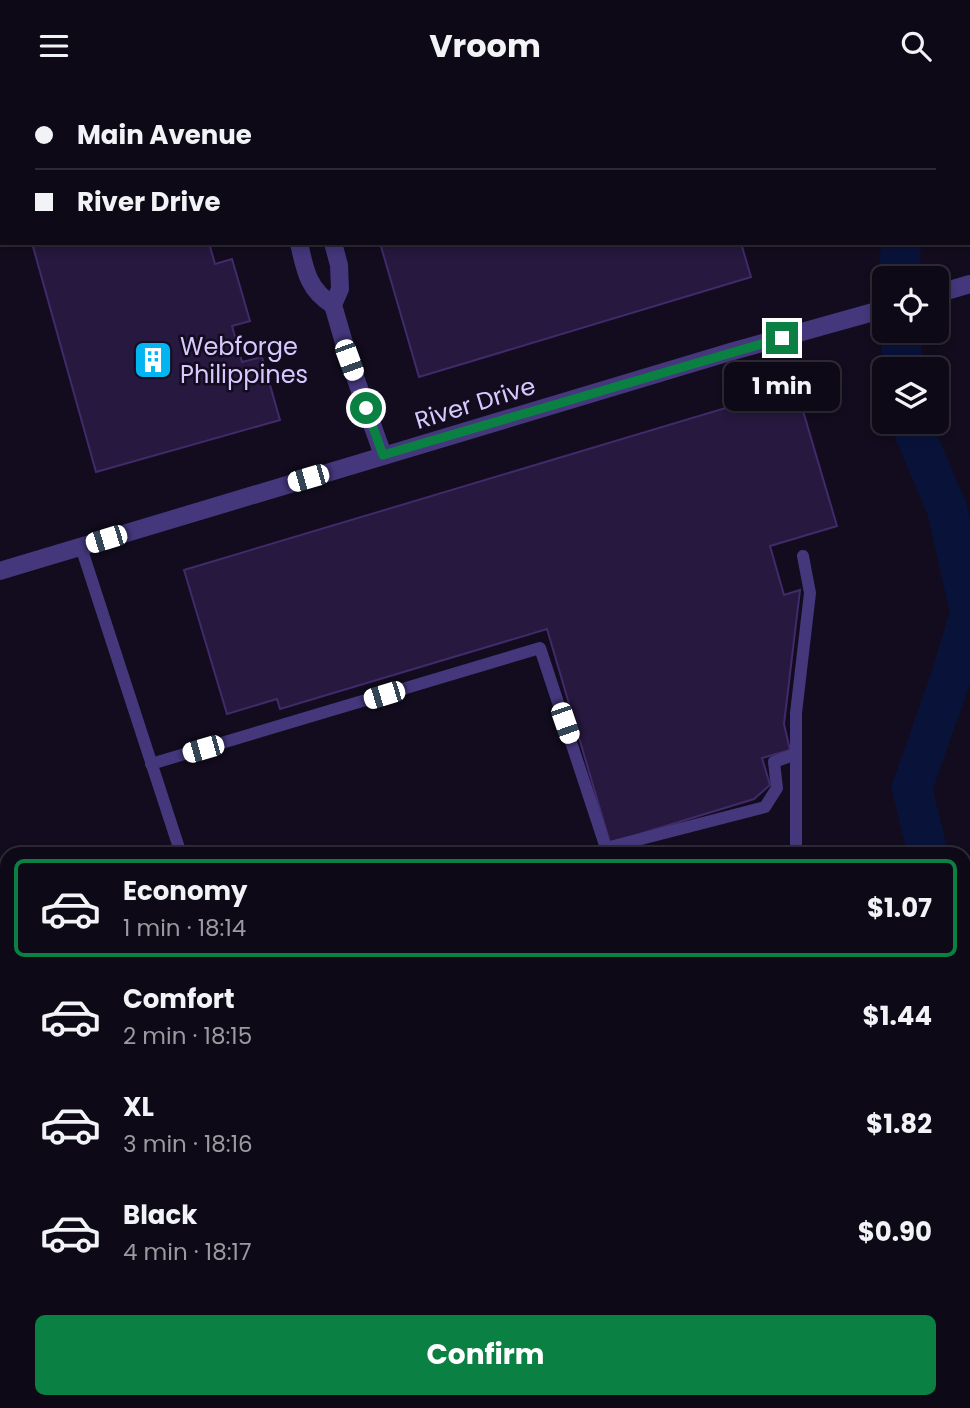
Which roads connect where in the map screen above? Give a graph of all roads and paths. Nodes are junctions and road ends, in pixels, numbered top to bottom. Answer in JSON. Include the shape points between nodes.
{"nodes":[{"id":1,"x":299,"y":245,"type":"edge"},
{"id":2,"x":333,"y":245,"type":"edge"},
{"id":3,"x":970,"y":284,"type":"edge"},
{"id":4,"x":949,"y":290,"type":"edge"},
{"id":5,"x":333,"y":305,"type":"junction"},
{"id":6,"x":872,"y":312,"type":"edge"},
{"id":7,"x":383,"y":455,"type":"junction"},
{"id":8,"x":81,"y":547,"type":"junction"},
{"id":9,"x":803,"y":556,"type":"dead end"},
{"id":10,"x":0,"y":571,"type":"edge"},
{"id":11,"x":795,"y":760,"type":"junction"},
{"id":12,"x":150,"y":764,"type":"junction"},
{"id":13,"x":179,"y":847,"type":"edge"},
{"id":14,"x":606,"y":847,"type":"edge"},
{"id":15,"x":610,"y":847,"type":"edge"},
{"id":16,"x":793,"y":847,"type":"edge"}],
"edges":[{"from":1,"to":5,"type":"street","via":[[306,276],[322,299]]},
{"from":2,"to":5,"type":"street","via":[[340,289]]},
{"from":3,"to":4,"type":"street"},
{"from":5,"to":7,"type":"street"},
{"from":6,"to":7,"type":"street","name":"River Drive"},
{"from":7,"to":8,"type":"street","name":"River Drive"},
{"from":8,"to":10,"type":"street","name":"River Drive"},
{"from":8,"to":12,"type":"lane"},
{"from":9,"to":11,"type":"lane","via":[[810,593]]},
{"from":11,"to":15,"type":"lane","via":[[774,762],[777,788],[765,807]]},
{"from":11,"to":16,"type":"lane"},
{"from":12,"to":13,"type":"lane"},
{"from":12,"to":14,"type":"lane","via":[[540,648]]}]}
